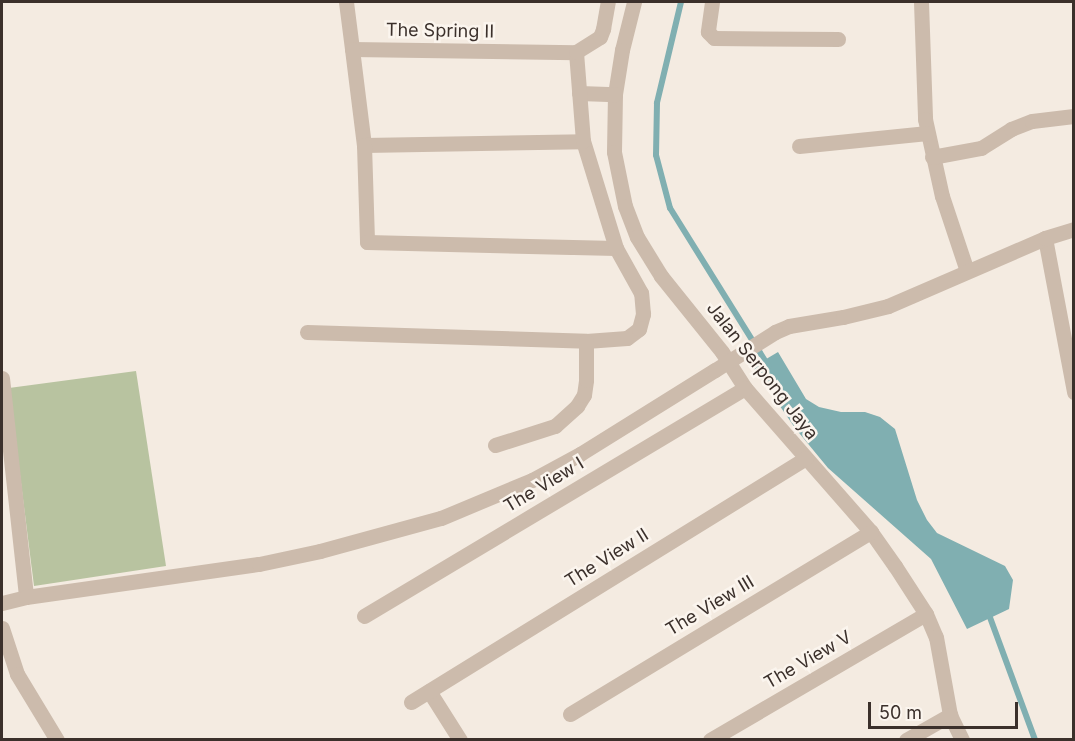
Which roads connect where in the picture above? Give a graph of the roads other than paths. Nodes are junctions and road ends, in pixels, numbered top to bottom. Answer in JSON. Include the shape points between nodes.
{"nodes":[{"id":1,"x":346,"y":2,"type":"edge"},
{"id":2,"x":608,"y":2,"type":"edge"},
{"id":3,"x":634,"y":2,"type":"edge"},
{"id":4,"x":712,"y":2,"type":"edge"},
{"id":5,"x":921,"y":2,"type":"edge"},
{"id":6,"x":837,"y":39,"type":"dead end"},
{"id":7,"x":352,"y":49,"type":"junction"},
{"id":8,"x":576,"y":52,"type":"junction"},
{"id":9,"x":579,"y":93,"type":"junction"},
{"id":10,"x":615,"y":94,"type":"junction"},
{"id":11,"x":1074,"y":116,"type":"edge"},
{"id":12,"x":927,"y":133,"type":"junction"},
{"id":13,"x":583,"y":141,"type":"junction"},
{"id":14,"x":364,"y":145,"type":"junction"},
{"id":15,"x":799,"y":146,"type":"dead end"},
{"id":16,"x":932,"y":157,"type":"junction"},
{"id":17,"x":1074,"y":229,"type":"edge"},
{"id":18,"x":1045,"y":238,"type":"junction"},
{"id":19,"x":616,"y":248,"type":"junction"},
{"id":20,"x":968,"y":271,"type":"junction"},
{"id":21,"x":307,"y":332,"type":"dead end"},
{"id":22,"x":586,"y":341,"type":"junction"},
{"id":23,"x":2,"y":378,"type":"edge"},
{"id":24,"x":745,"y":388,"type":"junction"},
{"id":25,"x":1074,"y":392,"type":"edge"},
{"id":26,"x":495,"y":445,"type":"dead end"},
{"id":27,"x":806,"y":458,"type":"junction"},
{"id":28,"x":871,"y":532,"type":"junction"},
{"id":29,"x":26,"y":597,"type":"junction"},
{"id":30,"x":2,"y":603,"type":"edge"},
{"id":31,"x":926,"y":614,"type":"junction"},
{"id":32,"x":364,"y":616,"type":"dead end"},
{"id":33,"x":2,"y":628,"type":"edge"},
{"id":34,"x":429,"y":691,"type":"junction"},
{"id":35,"x":411,"y":702,"type":"dead end"},
{"id":36,"x":570,"y":714,"type":"dead end"},
{"id":37,"x":950,"y":715,"type":"junction"},
{"id":38,"x":57,"y":740,"type":"edge"},
{"id":39,"x":460,"y":740,"type":"edge"},
{"id":40,"x":710,"y":740,"type":"edge"},
{"id":41,"x":906,"y":740,"type":"edge"},
{"id":42,"x":962,"y":740,"type":"edge"}],
"edges":[{"from":1,"to":7,"type":"street"},
{"from":2,"to":8,"type":"street","via":[[600,37]]},
{"from":3,"to":10,"type":"street","name":"Jalan Serpong Jaya"},
{"from":4,"to":6,"type":"street","via":[[708,32],[714,38]]},
{"from":5,"to":12,"type":"street"},
{"from":7,"to":8,"type":"street","name":"The Spring II"},
{"from":7,"to":14,"type":"street"},
{"from":8,"to":9,"type":"street"},
{"from":9,"to":10,"type":"street"},
{"from":9,"to":13,"type":"street"},
{"from":10,"to":24,"type":"street","name":"Jalan Serpong Jaya","via":[[617,177],[637,237]]},
{"from":11,"to":16,"type":"street","via":[[1032,122],[1011,129],[981,148]]},
{"from":12,"to":15,"type":"street"},
{"from":12,"to":16,"type":"street"},
{"from":13,"to":14,"type":"street"},
{"from":13,"to":19,"type":"street"},
{"from":14,"to":19,"type":"street","via":[[367,242]]},
{"from":16,"to":20,"type":"street"},
{"from":17,"to":18,"type":"street"},
{"from":18,"to":20,"type":"street"},
{"from":18,"to":25,"type":"street"},
{"from":19,"to":22,"type":"street","via":[[641,293],[644,314],[639,329],[627,338]]},
{"from":20,"to":29,"type":"street","bridge":true,"via":[[888,306],[775,332],[580,454],[532,480],[441,518],[259,564]]},
{"from":21,"to":22,"type":"street"},
{"from":22,"to":26,"type":"street","via":[[584,395],[577,406],[555,426]]},
{"from":23,"to":29,"type":"street"},
{"from":24,"to":27,"type":"street","name":"Jalan Serpong Jaya"},
{"from":24,"to":32,"type":"street","name":"The View I"},
{"from":27,"to":28,"type":"street","name":"Jalan Serpong Jaya"},
{"from":27,"to":34,"type":"street","name":"The View II"},
{"from":28,"to":31,"type":"street","name":"Jalan Serpong Jaya"},
{"from":28,"to":36,"type":"street","name":"The View III"},
{"from":29,"to":30,"type":"street"},
{"from":31,"to":37,"type":"street","name":"Jalan Serpong Jaya","via":[[936,637]]},
{"from":31,"to":40,"type":"street","name":"The View V"},
{"from":33,"to":38,"type":"street","via":[[17,674]]},
{"from":34,"to":35,"type":"street","name":"The View II"},
{"from":34,"to":39,"type":"street"},
{"from":37,"to":41,"type":"street"},
{"from":37,"to":42,"type":"street","name":"Jalan Serpong Jaya"}]}
